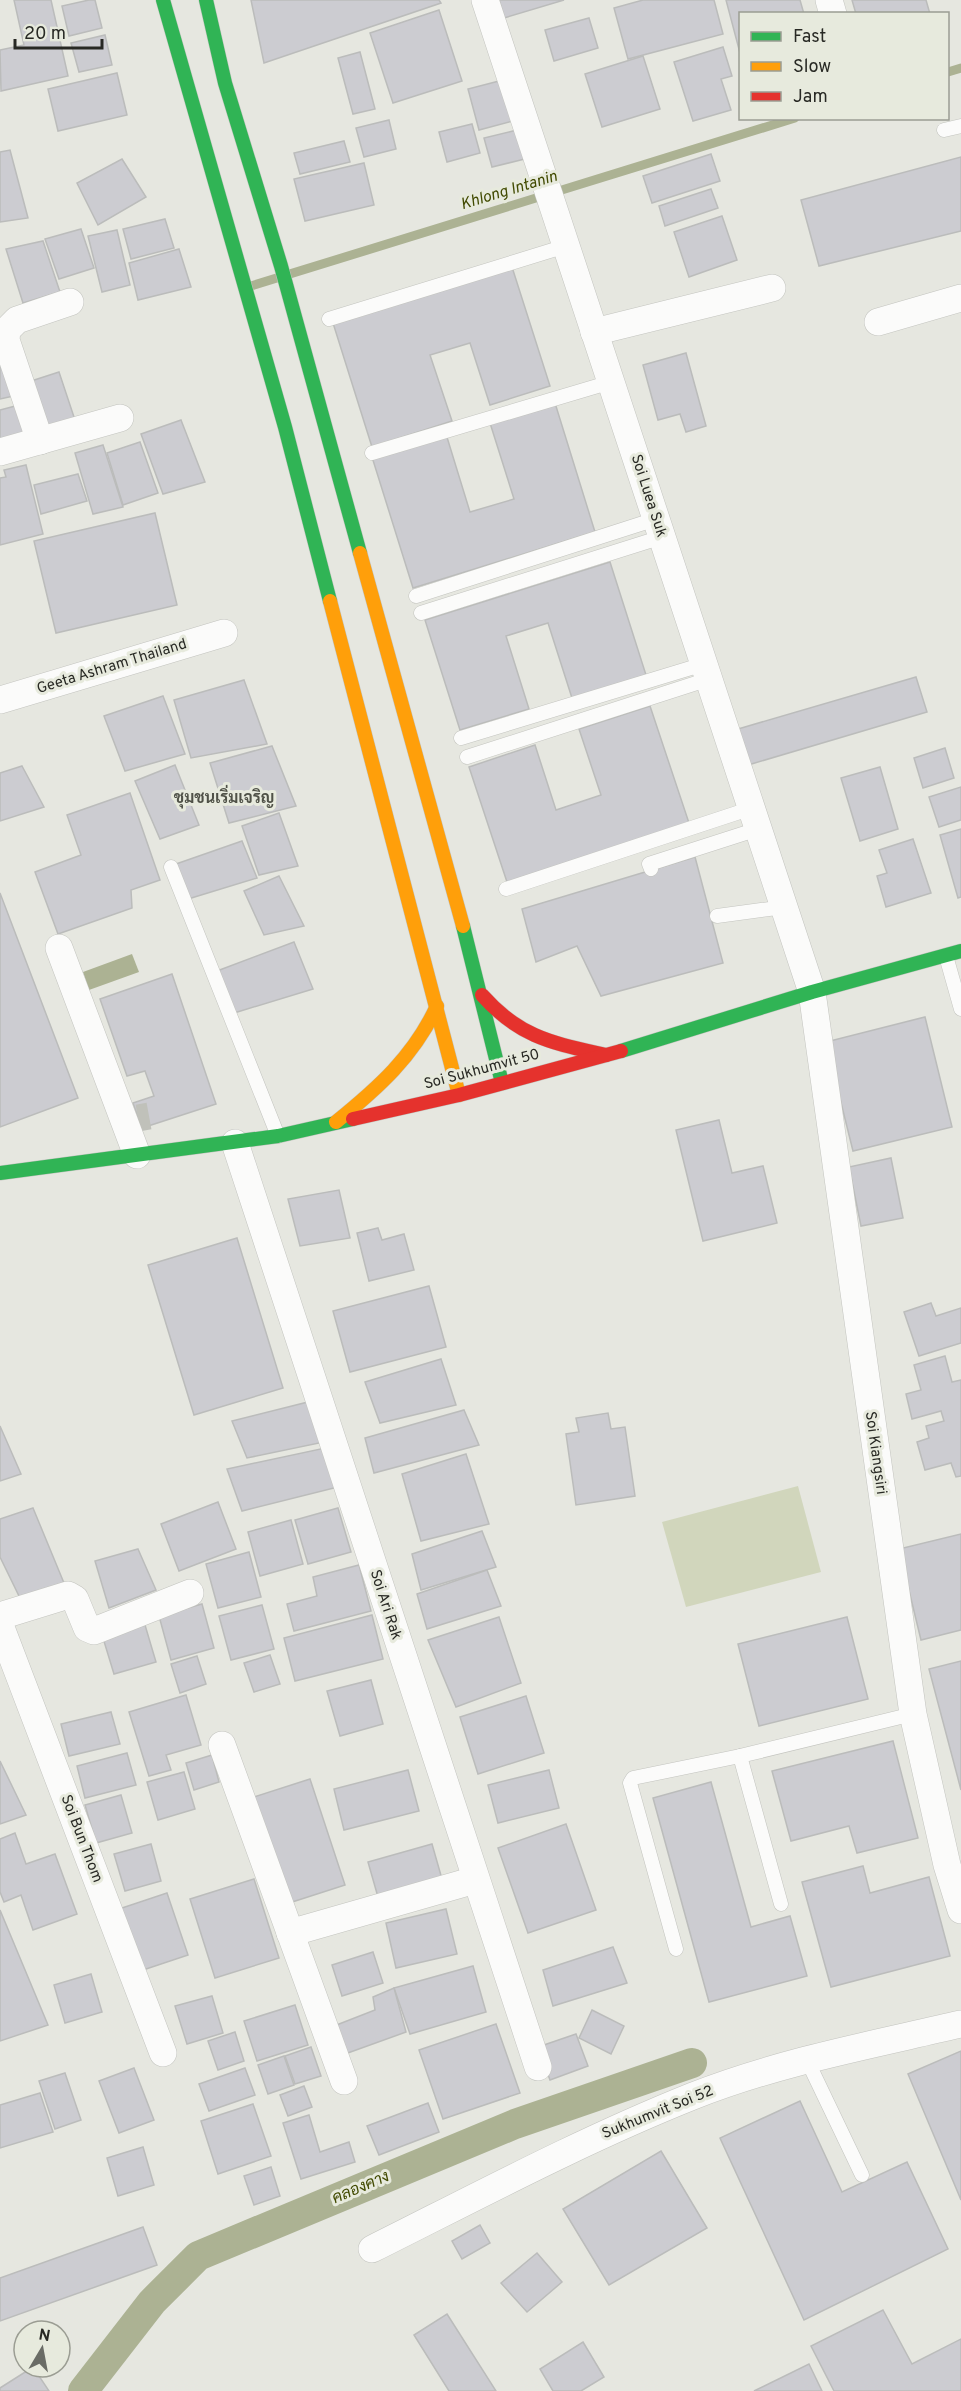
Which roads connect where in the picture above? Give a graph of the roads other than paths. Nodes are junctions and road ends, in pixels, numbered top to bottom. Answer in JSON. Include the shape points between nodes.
{"nodes":[{"id":1,"x":163,"y":0,"type":"edge"},
{"id":2,"x":206,"y":0,"type":"edge"},
{"id":3,"x":485,"y":0,"type":"edge"},
{"id":4,"x":961,"y":126,"type":"edge"},
{"id":5,"x":944,"y":130,"type":"dead end"},
{"id":6,"x":562,"y":234,"type":"junction"},
{"id":7,"x":772,"y":288,"type":"dead end"},
{"id":8,"x":961,"y":298,"type":"edge"},
{"id":9,"x":70,"y":302,"type":"dead end"},
{"id":10,"x":329,"y":319,"type":"dead end"},
{"id":11,"x":878,"y":322,"type":"dead end"},
{"id":12,"x":594,"y":332,"type":"junction"},
{"id":13,"x":611,"y":382,"type":"junction"},
{"id":14,"x":120,"y":418,"type":"dead end"},
{"id":15,"x":40,"y":441,"type":"junction"},
{"id":16,"x":0,"y":452,"type":"edge"},
{"id":17,"x":372,"y":453,"type":"dead end"},
{"id":18,"x":659,"y":528,"type":"junction"},
{"id":19,"x":416,"y":596,"type":"dead end"},
{"id":20,"x":421,"y":613,"type":"dead end"},
{"id":21,"x":224,"y":633,"type":"dead end"},
{"id":22,"x":706,"y":671,"type":"junction"},
{"id":23,"x":0,"y":700,"type":"edge"},
{"id":24,"x":462,"y":738,"type":"dead end"},
{"id":25,"x":467,"y":757,"type":"dead end"},
{"id":26,"x":755,"y":819,"type":"junction"},
{"id":27,"x":171,"y":867,"type":"dead end"},
{"id":28,"x":651,"y":869,"type":"dead end"},
{"id":29,"x":506,"y":889,"type":"dead end"},
{"id":30,"x":784,"y":907,"type":"junction"},
{"id":31,"x":717,"y":916,"type":"dead end"},
{"id":32,"x":59,"y":948,"type":"dead end"},
{"id":33,"x":961,"y":951,"type":"edge"},
{"id":34,"x":946,"y":956,"type":"junction"},
{"id":35,"x":812,"y":992,"type":"junction"},
{"id":36,"x":482,"y":995,"type":"junction"},
{"id":37,"x":437,"y":1006,"type":"junction"},
{"id":38,"x":961,"y":1009,"type":"edge"},
{"id":39,"x":606,"y":1055,"type":"junction"},
{"id":40,"x":502,"y":1083,"type":"junction"},
{"id":41,"x":459,"y":1095,"type":"junction"},
{"id":42,"x":336,"y":1122,"type":"junction"},
{"id":43,"x":278,"y":1136,"type":"junction"},
{"id":44,"x":235,"y":1143,"type":"junction"},
{"id":45,"x":136,"y":1155,"type":"junction"},
{"id":46,"x":0,"y":1173,"type":"edge"},
{"id":47,"x":190,"y":1593,"type":"dead end"},
{"id":48,"x":0,"y":1616,"type":"edge"},
{"id":49,"x":0,"y":1625,"type":"edge"},
{"id":50,"x":913,"y":1714,"type":"junction"},
{"id":51,"x":222,"y":1745,"type":"dead end"},
{"id":52,"x":740,"y":1756,"type":"junction"},
{"id":53,"x":475,"y":1880,"type":"junction"},
{"id":54,"x":781,"y":1904,"type":"dead end"},
{"id":55,"x":961,"y":1910,"type":"edge"},
{"id":56,"x":290,"y":1933,"type":"junction"},
{"id":57,"x":676,"y":1949,"type":"dead end"},
{"id":58,"x":961,"y":2024,"type":"edge"},
{"id":59,"x":163,"y":2053,"type":"dead end"},
{"id":60,"x":807,"y":2060,"type":"junction"},
{"id":61,"x":538,"y":2067,"type":"dead end"},
{"id":62,"x":344,"y":2081,"type":"dead end"},
{"id":63,"x":862,"y":2175,"type":"dead end"},
{"id":64,"x":372,"y":2249,"type":"dead end"}],
"edges":[{"from":1,"to":37,"type":"main road","via":[[263,347]]},
{"from":2,"to":36,"type":"main road","via":[[225,83],[281,266]]},
{"from":3,"to":6,"type":"street","name":"Soi Luea Suk"},
{"from":4,"to":5,"type":"lane"},
{"from":6,"to":10,"type":"lane"},
{"from":6,"to":12,"type":"street","name":"Soi Luea Suk"},
{"from":7,"to":12,"type":"street"},
{"from":8,"to":11,"type":"street"},
{"from":9,"to":15,"type":"street","via":[[17,320],[7,330],[6,340]]},
{"from":12,"to":13,"type":"street","name":"Soi Luea Suk"},
{"from":13,"to":17,"type":"lane"},
{"from":13,"to":18,"type":"street","name":"Soi Luea Suk"},
{"from":14,"to":15,"type":"street"},
{"from":15,"to":16,"type":"street"},
{"from":18,"to":19,"type":"lane"},
{"from":18,"to":20,"type":"lane"},
{"from":18,"to":22,"type":"street","name":"Soi Luea Suk"},
{"from":21,"to":23,"type":"street","name":"Geeta Ashram Thailand"},
{"from":22,"to":24,"type":"lane"},
{"from":22,"to":25,"type":"lane"},
{"from":22,"to":26,"type":"street","name":"Soi Luea Suk"},
{"from":26,"to":28,"type":"lane","via":[[649,864]]},
{"from":26,"to":29,"type":"lane"},
{"from":26,"to":30,"type":"street","name":"Soi Luea Suk"},
{"from":27,"to":43,"type":"lane"},
{"from":30,"to":31,"type":"lane"},
{"from":30,"to":35,"type":"street","name":"Soi Luea Suk"},
{"from":32,"to":45,"type":"street","via":[[132,1120]]},
{"from":33,"to":34,"type":"main road","name":"Soi Sukhumvit 50"},
{"from":34,"to":35,"type":"main road","name":"Soi Sukhumvit 50"},
{"from":34,"to":38,"type":"lane"},
{"from":35,"to":39,"type":"main road","name":"Soi Sukhumvit 50"},
{"from":35,"to":50,"type":"street","name":"Soi Kiangsiri"},
{"from":36,"to":39,"type":"main road","via":[[506,1021],[524,1030],[566,1046]]},
{"from":36,"to":40,"type":"main road"},
{"from":37,"to":41,"type":"main road"},
{"from":37,"to":42,"type":"main road","via":[[426,1033],[397,1071]]},
{"from":39,"to":40,"type":"main road","name":"Soi Sukhumvit 50"},
{"from":40,"to":41,"type":"main road","name":"Soi Sukhumvit 50"},
{"from":41,"to":42,"type":"main road","name":"Soi Sukhumvit 50"},
{"from":42,"to":43,"type":"main road","name":"Soi Sukhumvit 50"},
{"from":43,"to":44,"type":"main road","name":"Soi Sukhumvit 50"},
{"from":44,"to":45,"type":"main road","name":"Soi Sukhumvit 50"},
{"from":44,"to":53,"type":"street","name":"Soi Ari Rak"},
{"from":45,"to":46,"type":"main road","name":"Soi Sukhumvit 50"},
{"from":47,"to":48,"type":"street","via":[[94,1631],[87,1628],[75,1599],[68,1595]]},
{"from":49,"to":59,"type":"street","name":"Soi Bun Thom"},
{"from":50,"to":52,"type":"lane"},
{"from":50,"to":55,"type":"street","name":"Soi Kiangsiri"},
{"from":51,"to":56,"type":"street"},
{"from":52,"to":54,"type":"lane"},
{"from":52,"to":57,"type":"lane","via":[[634,1777],[630,1783]]},
{"from":53,"to":56,"type":"street"},
{"from":53,"to":61,"type":"street","name":"Soi Ari Rak"},
{"from":56,"to":62,"type":"street"},
{"from":58,"to":60,"type":"street","name":"Sukhumvit Soi 52"},
{"from":60,"to":63,"type":"lane"},
{"from":60,"to":64,"type":"street","name":"Sukhumvit Soi 52","via":[[694,2096],[640,2119]]}]}
